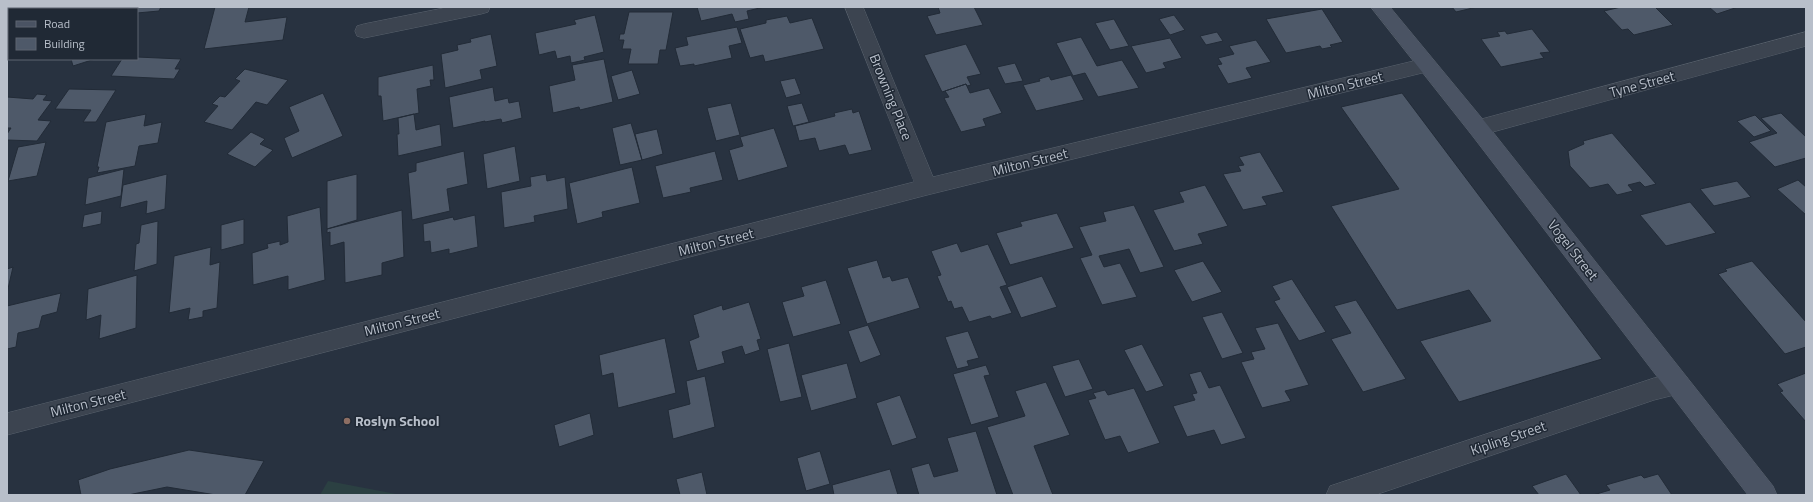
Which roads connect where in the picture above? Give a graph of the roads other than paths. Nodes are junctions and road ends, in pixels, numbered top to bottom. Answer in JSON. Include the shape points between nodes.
{"nodes":[{"id":1,"x":481,"y":7,"type":"edge"},
{"id":2,"x":854,"y":7,"type":"edge"},
{"id":3,"x":1380,"y":7,"type":"edge"},
{"id":4,"x":364,"y":31,"type":"dead end"},
{"id":5,"x":1806,"y":39,"type":"edge"},
{"id":6,"x":1426,"y":65,"type":"junction"},
{"id":7,"x":1478,"y":128,"type":"junction"},
{"id":8,"x":927,"y":187,"type":"junction"},
{"id":9,"x":1678,"y":384,"type":"junction"},
{"id":10,"x":7,"y":424,"type":"edge"},
{"id":11,"x":1339,"y":495,"type":"edge"},
{"id":12,"x":1764,"y":495,"type":"edge"}],
"edges":[{"from":1,"to":4,"type":"street"},
{"from":2,"to":8,"type":"street","name":"Browning Place"},
{"from":3,"to":6,"type":"main road","name":"Vogel Street"},
{"from":5,"to":7,"type":"street","name":"Tyne Street"},
{"from":6,"to":7,"type":"main road","name":"Vogel Street"},
{"from":6,"to":8,"type":"street","name":"Milton Street"},
{"from":7,"to":9,"type":"main road","name":"Vogel Street"},
{"from":8,"to":10,"type":"street","name":"Milton Street"},
{"from":9,"to":11,"type":"street","name":"Kipling Street","via":[[1654,389]]},
{"from":9,"to":12,"type":"main road","name":"Vogel Street"}]}
